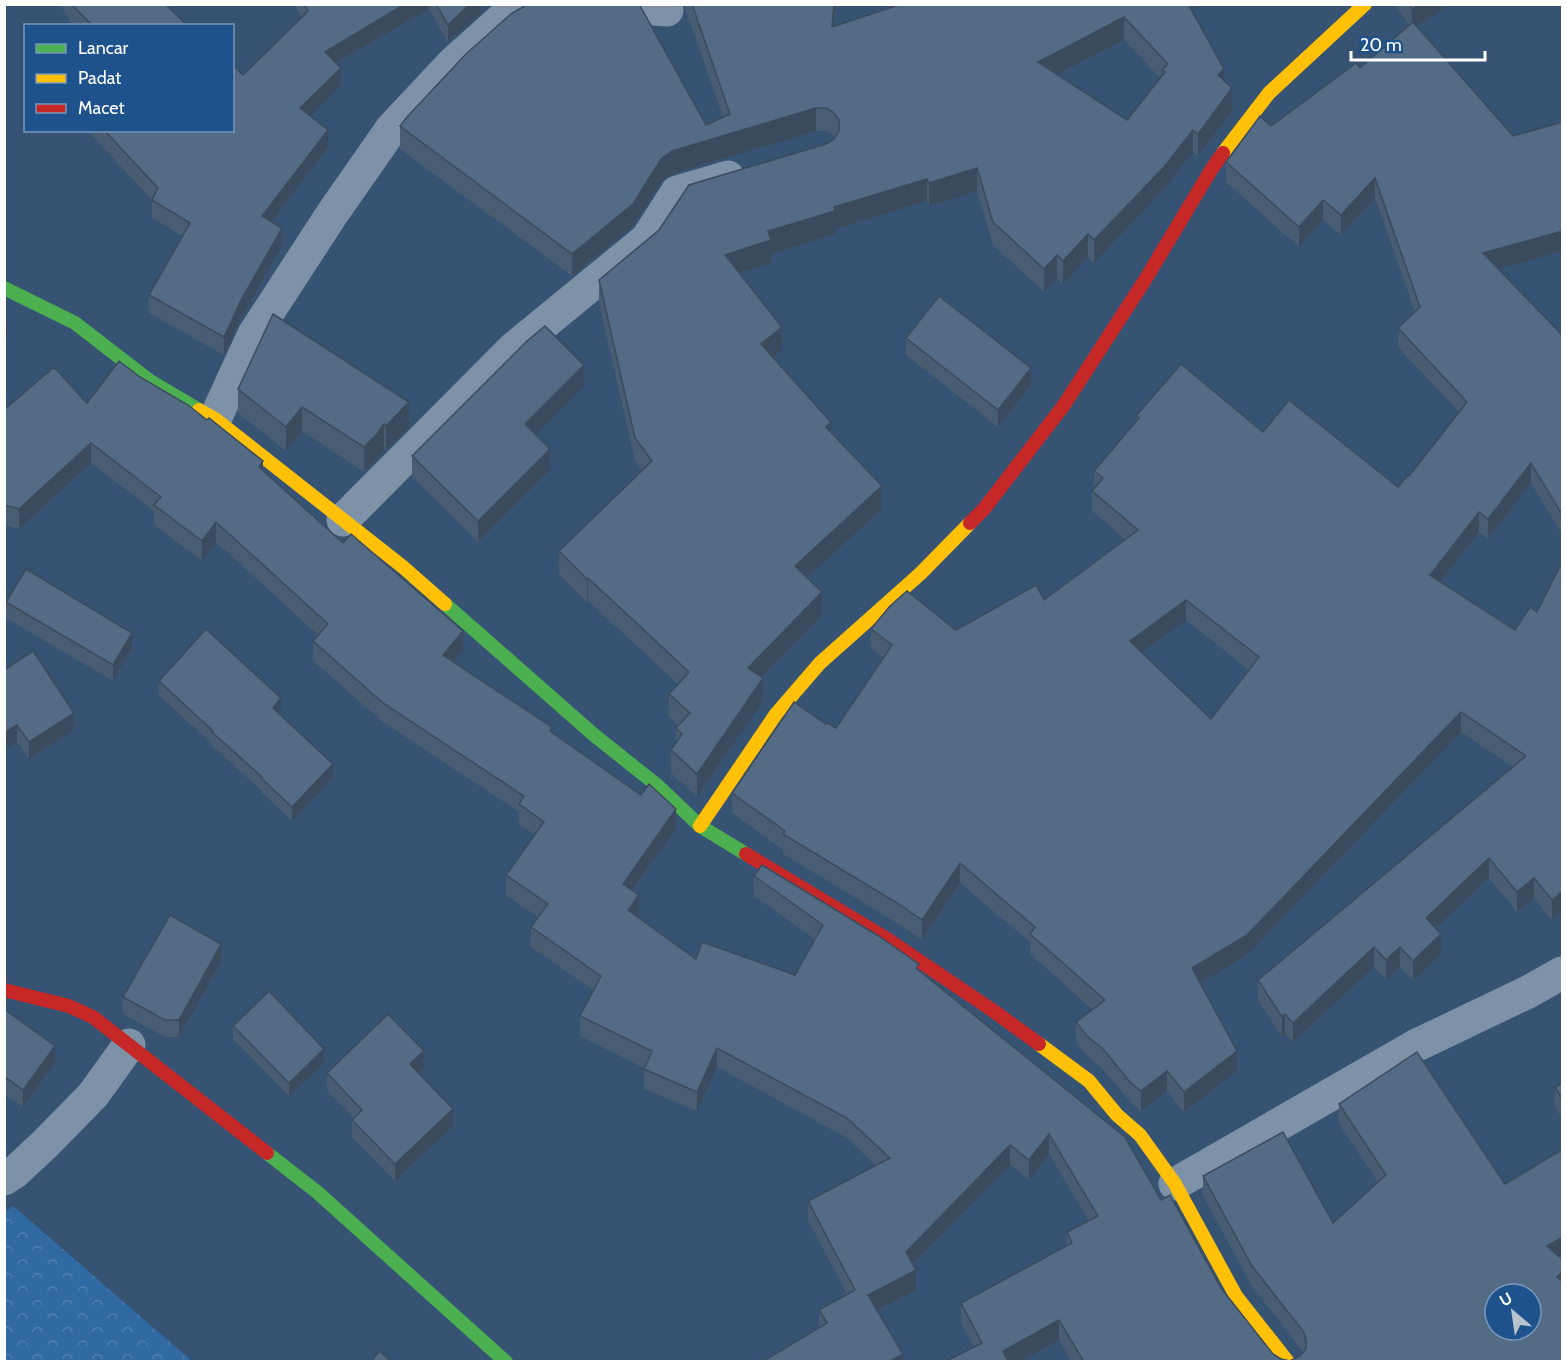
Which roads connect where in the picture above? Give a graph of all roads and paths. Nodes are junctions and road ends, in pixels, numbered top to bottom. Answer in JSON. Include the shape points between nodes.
{"nodes":[{"id":1,"x":533,"y":4,"type":"edge"},
{"id":2,"x":585,"y":4,"type":"edge"},
{"id":3,"x":1365,"y":4,"type":"edge"},
{"id":4,"x":667,"y":10,"type":"dead end"},
{"id":5,"x":754,"y":169,"type":"edge"},
{"id":6,"x":4,"y":288,"type":"edge"},
{"id":7,"x":215,"y":419,"type":"junction"},
{"id":8,"x":343,"y":520,"type":"junction"},
{"id":9,"x":700,"y":826,"type":"junction"},
{"id":10,"x":1563,"y":973,"type":"edge"},
{"id":11,"x":4,"y":990,"type":"edge"},
{"id":12,"x":129,"y":1045,"type":"junction"},
{"id":13,"x":4,"y":1179,"type":"edge"},
{"id":14,"x":1175,"y":1184,"type":"junction"},
{"id":15,"x":506,"y":1362,"type":"edge"},
{"id":16,"x":1288,"y":1362,"type":"edge"}],
"edges":[{"from":1,"to":7,"type":"street","via":[[501,20],[453,63],[392,128],[254,334]]},
{"from":2,"to":4,"type":"street"},
{"from":3,"to":9,"type":"street","via":[[1269,93],[1211,170],[1064,405],[984,508],[921,573],[820,663],[776,714]]},
{"from":5,"to":8,"type":"street","via":[[677,192],[647,239],[514,348]]},
{"from":6,"to":7,"type":"street","via":[[75,323],[150,381]]},
{"from":7,"to":8,"type":"street"},
{"from":8,"to":9,"type":"street","via":[[403,567]]},
{"from":9,"to":14,"type":"street","via":[[887,939],[1089,1082],[1140,1135]]},
{"from":10,"to":14,"type":"street","via":[[1415,1046]]},
{"from":11,"to":12,"type":"street","via":[[69,1006],[93,1017]]},
{"from":12,"to":13,"type":"street","via":[[93,1095]]},
{"from":12,"to":15,"type":"street","via":[[317,1192]]},
{"from":14,"to":16,"type":"street","via":[[1236,1296]]}]}
